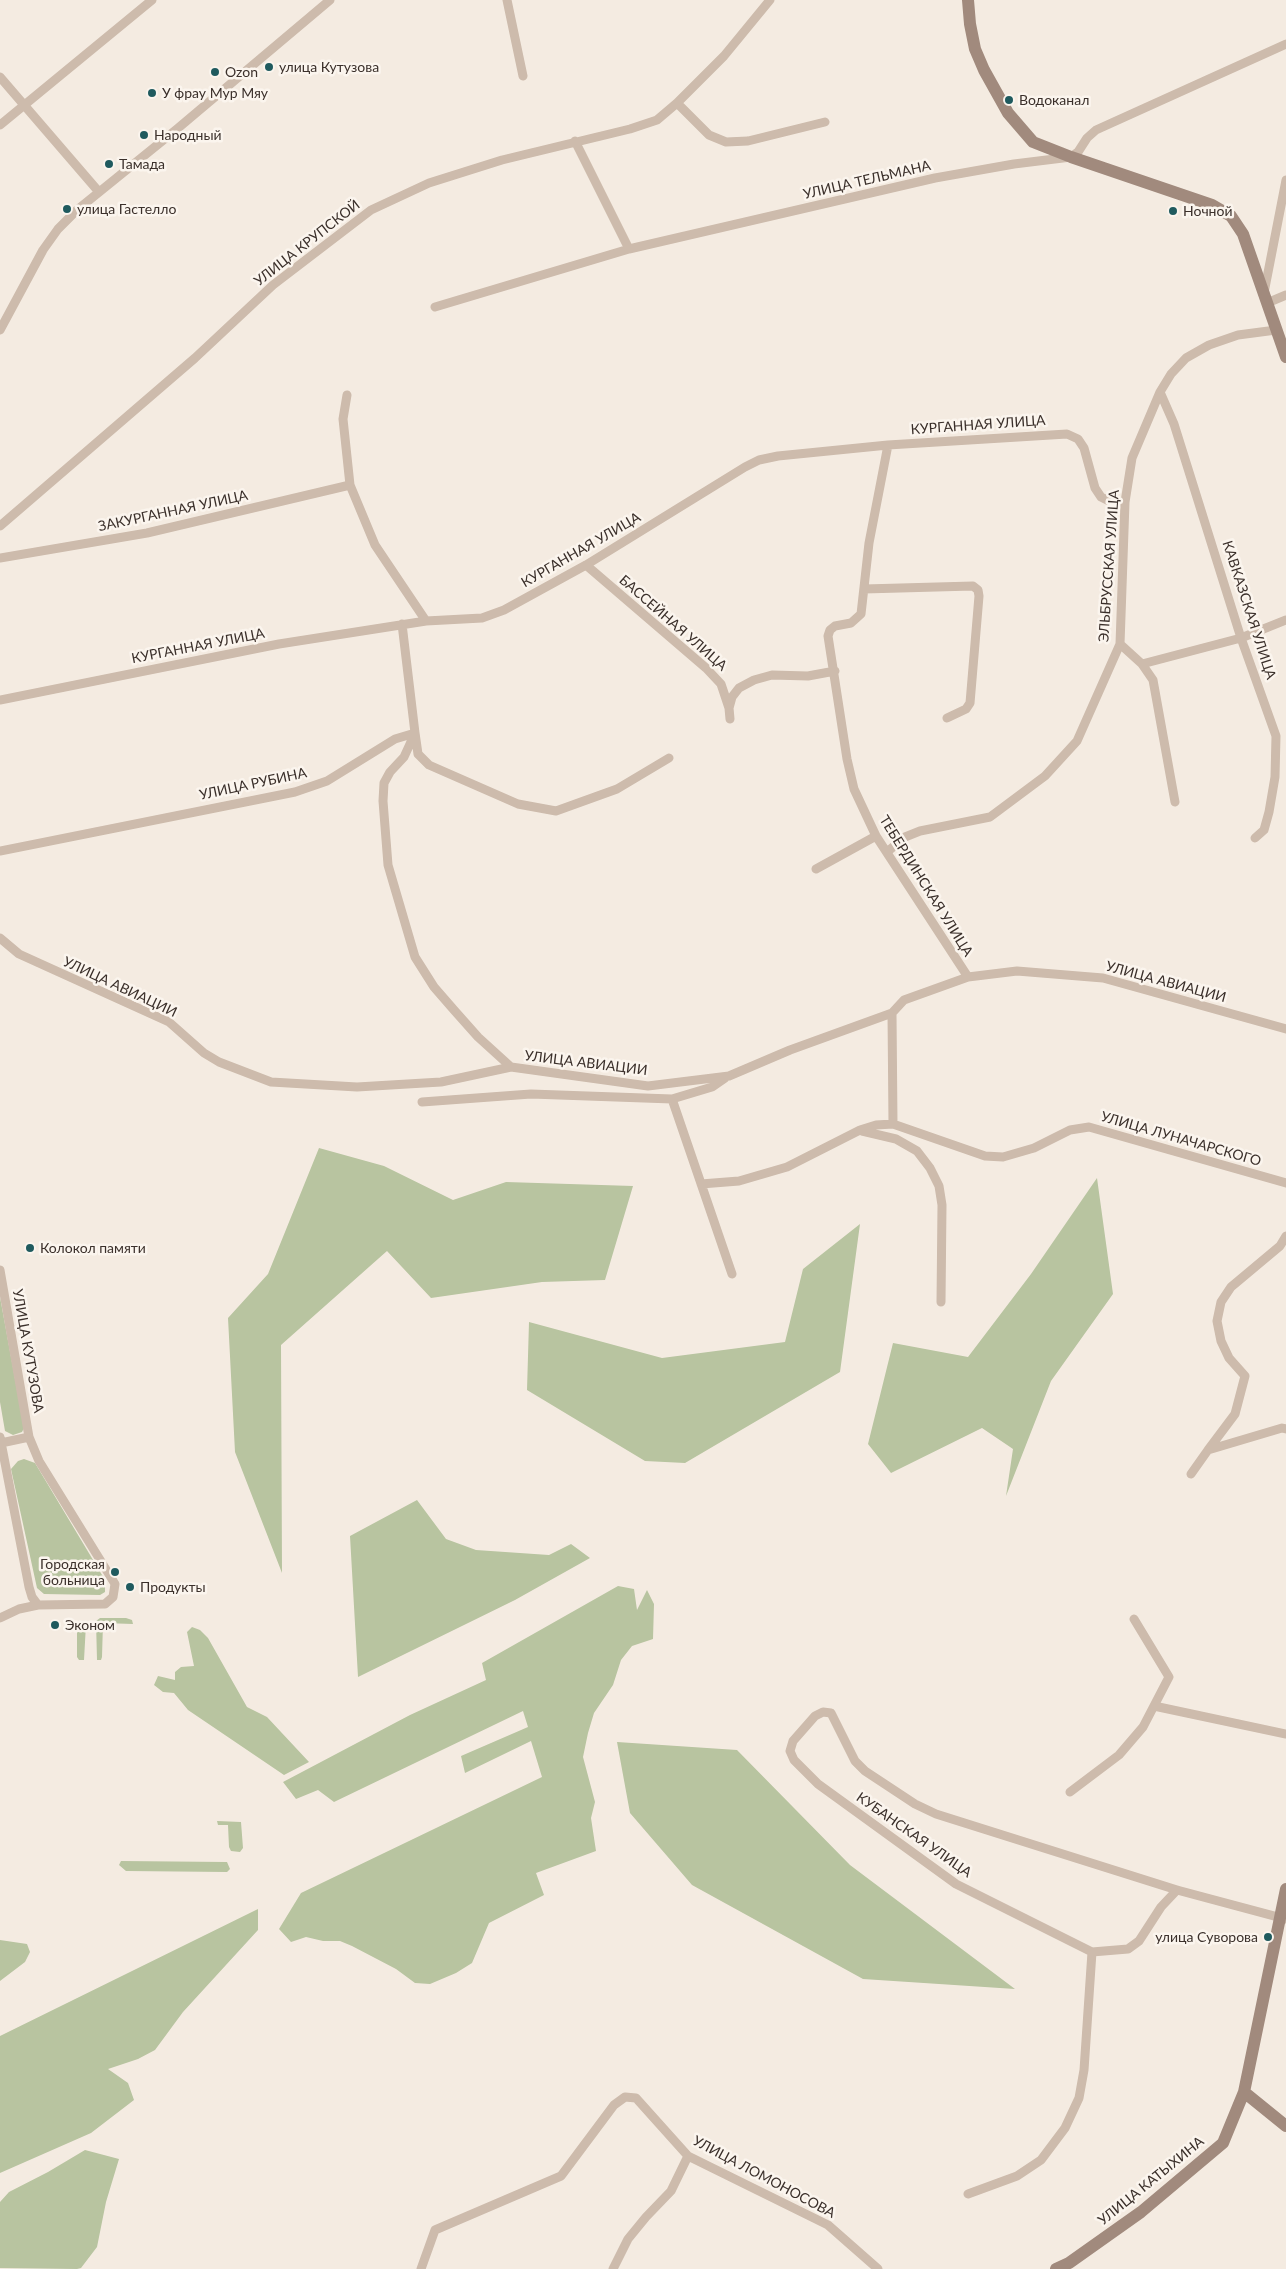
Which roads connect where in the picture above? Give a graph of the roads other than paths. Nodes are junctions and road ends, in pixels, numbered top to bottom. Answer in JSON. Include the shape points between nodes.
{"nodes":[{"id":1,"x":152,"y":0,"type":"edge"},
{"id":2,"x":330,"y":0,"type":"edge"},
{"id":3,"x":507,"y":0,"type":"edge"},
{"id":4,"x":770,"y":0,"type":"edge"},
{"id":5,"x":968,"y":0,"type":"edge"},
{"id":6,"x":1286,"y":44,"type":"edge"},
{"id":7,"x":523,"y":76,"type":"dead end"},
{"id":8,"x":0,"y":77,"type":"edge"},
{"id":9,"x":677,"y":103,"type":"junction"},
{"id":10,"x":24,"y":104,"type":"junction"},
{"id":11,"x":825,"y":122,"type":"dead end"},
{"id":12,"x":0,"y":126,"type":"edge"},
{"id":13,"x":575,"y":141,"type":"junction"},
{"id":14,"x":1071,"y":157,"type":"junction"},
{"id":15,"x":1286,"y":180,"type":"edge"},
{"id":16,"x":99,"y":192,"type":"junction"},
{"id":17,"x":629,"y":249,"type":"junction"},
{"id":18,"x":1286,"y":295,"type":"edge"},
{"id":19,"x":1265,"y":299,"type":"junction"},
{"id":20,"x":435,"y":307,"type":"dead end"},
{"id":21,"x":0,"y":330,"type":"edge"},
{"id":22,"x":1276,"y":330,"type":"junction"},
{"id":23,"x":1286,"y":357,"type":"edge"},
{"id":24,"x":1160,"y":392,"type":"junction"},
{"id":25,"x":347,"y":394,"type":"dead end"},
{"id":26,"x":888,"y":446,"type":"junction"},
{"id":27,"x":350,"y":485,"type":"junction"},
{"id":28,"x":1126,"y":502,"type":"junction"},
{"id":29,"x":0,"y":526,"type":"edge"},
{"id":30,"x":0,"y":558,"type":"edge"},
{"id":31,"x":586,"y":565,"type":"junction"},
{"id":32,"x":864,"y":590,"type":"junction"},
{"id":33,"x":1286,"y":620,"type":"edge"},
{"id":34,"x":426,"y":621,"type":"junction"},
{"id":35,"x":402,"y":624,"type":"junction"},
{"id":36,"x":1241,"y":638,"type":"junction"},
{"id":37,"x":1120,"y":644,"type":"junction"},
{"id":38,"x":1142,"y":664,"type":"junction"},
{"id":39,"x":834,"y":670,"type":"junction"},
{"id":40,"x":0,"y":700,"type":"edge"},
{"id":41,"x":729,"y":708,"type":"junction"},
{"id":42,"x":947,"y":718,"type":"dead end"},
{"id":43,"x":730,"y":719,"type":"dead end"},
{"id":44,"x":415,"y":733,"type":"junction"},
{"id":45,"x":669,"y":758,"type":"dead end"},
{"id":46,"x":1174,"y":802,"type":"dead end"},
{"id":47,"x":876,"y":836,"type":"junction"},
{"id":48,"x":1255,"y":838,"type":"dead end"},
{"id":49,"x":0,"y":851,"type":"edge"},
{"id":50,"x":887,"y":852,"type":"junction"},
{"id":51,"x":816,"y":869,"type":"dead end"},
{"id":52,"x":0,"y":938,"type":"edge"},
{"id":53,"x":968,"y":978,"type":"junction"},
{"id":54,"x":892,"y":1013,"type":"junction"},
{"id":55,"x":1286,"y":1029,"type":"edge"},
{"id":56,"x":511,"y":1067,"type":"junction"},
{"id":57,"x":729,"y":1076,"type":"junction"},
{"id":58,"x":672,"y":1099,"type":"junction"},
{"id":59,"x":422,"y":1102,"type":"dead end"},
{"id":60,"x":893,"y":1124,"type":"junction"},
{"id":61,"x":860,"y":1130,"type":"junction"},
{"id":62,"x":1286,"y":1183,"type":"edge"},
{"id":63,"x":701,"y":1184,"type":"junction"},
{"id":64,"x":1286,"y":1236,"type":"edge"},
{"id":65,"x":0,"y":1270,"type":"edge"},
{"id":66,"x":732,"y":1274,"type":"dead end"},
{"id":67,"x":941,"y":1302,"type":"dead end"},
{"id":68,"x":1284,"y":1428,"type":"edge"},
{"id":69,"x":29,"y":1437,"type":"junction"},
{"id":70,"x":0,"y":1440,"type":"edge"},
{"id":71,"x":1208,"y":1450,"type":"junction"},
{"id":72,"x":1191,"y":1474,"type":"dead end"},
{"id":73,"x":38,"y":1606,"type":"junction"},
{"id":74,"x":0,"y":1618,"type":"edge"},
{"id":75,"x":1134,"y":1619,"type":"dead end"},
{"id":76,"x":1154,"y":1706,"type":"junction"},
{"id":77,"x":1286,"y":1734,"type":"edge"},
{"id":78,"x":1070,"y":1792,"type":"dead end"},
{"id":79,"x":1286,"y":1889,"type":"edge"},
{"id":80,"x":1177,"y":1890,"type":"junction"},
{"id":81,"x":1283,"y":1918,"type":"edge"},
{"id":82,"x":1092,"y":1952,"type":"junction"},
{"id":83,"x":1244,"y":2092,"type":"junction"},
{"id":84,"x":1286,"y":2126,"type":"edge"},
{"id":85,"x":688,"y":2156,"type":"junction"},
{"id":86,"x":968,"y":2194,"type":"dead end"},
{"id":87,"x":420,"y":2269,"type":"edge"},
{"id":88,"x":614,"y":2269,"type":"edge"},
{"id":89,"x":878,"y":2269,"type":"edge"},
{"id":90,"x":1056,"y":2269,"type":"edge"}],
"edges":[{"from":1,"to":10,"type":"street"},
{"from":2,"to":16,"type":"street"},
{"from":3,"to":7,"type":"street"},
{"from":4,"to":9,"type":"street","name":"УЛИЦА КРУПСКОЙ","via":[[724,56]]},
{"from":5,"to":14,"type":"street","via":[[975,49],[1008,113],[1033,142]]},
{"from":6,"to":14,"type":"street","via":[[1096,130]]},
{"from":8,"to":10,"type":"street"},
{"from":9,"to":11,"type":"street","via":[[709,135],[726,142],[748,141]]},
{"from":9,"to":13,"type":"street","name":"УЛИЦА КРУПСКОЙ","via":[[657,120]]},
{"from":10,"to":12,"type":"street"},
{"from":10,"to":16,"type":"street"},
{"from":13,"to":17,"type":"street"},
{"from":13,"to":29,"type":"street","name":"УЛИЦА КРУПСКОЙ","via":[[429,183],[371,210],[274,285],[195,358]]},
{"from":14,"to":17,"type":"street","name":"УЛИЦА ТЕЛЬМАНА","via":[[935,178]]},
{"from":14,"to":19,"type":"street","via":[[1212,205],[1231,216],[1243,234]]},
{"from":15,"to":19,"type":"street"},
{"from":16,"to":21,"type":"street","via":[[58,229],[43,250]]},
{"from":17,"to":20,"type":"street","name":"УЛИЦА ТЕЛЬМАНА"},
{"from":18,"to":19,"type":"street"},
{"from":19,"to":22,"type":"street"},
{"from":22,"to":23,"type":"street"},
{"from":22,"to":24,"type":"street","name":"ЭЛЬБРУССКАЯ УЛИЦА","via":[[1238,335],[1209,345],[1186,358]]},
{"from":24,"to":28,"type":"street","name":"ЭЛЬБРУССКАЯ УЛИЦА","via":[[1132,458]]},
{"from":24,"to":36,"type":"street","name":"КАВКАЗСКАЯ УЛИЦА","via":[[1183,449]]},
{"from":25,"to":27,"type":"street","via":[[343,419]]},
{"from":26,"to":28,"type":"street","name":"КУРГАННАЯ УЛИЦА","via":[[1068,434],[1078,439],[1084,448],[1095,488],[1101,497],[1111,502]]},
{"from":26,"to":31,"type":"street","name":"КУРГАННАЯ УЛИЦА","via":[[759,460]]},
{"from":26,"to":32,"type":"street","name":"ТЕБЕРДИНСКАЯ УЛИЦА","via":[[869,544]]},
{"from":27,"to":30,"type":"street","name":"ЗАКУРГАННАЯ УЛИЦА","via":[[147,533]]},
{"from":27,"to":34,"type":"street","via":[[375,545]]},
{"from":28,"to":37,"type":"street","name":"ЭЛЬБРУССКАЯ УЛИЦА"},
{"from":31,"to":34,"type":"street","name":"КУРГАННАЯ УЛИЦА","via":[[497,613],[482,618]]},
{"from":31,"to":41,"type":"street","name":"БАССЕЙНАЯ УЛИЦА","via":[[706,668],[721,684]]},
{"from":32,"to":39,"type":"street","name":"ТЕБЕРДИНСКАЯ УЛИЦА","via":[[861,614],[850,623],[830,630],[828,636]]},
{"from":32,"to":42,"type":"street","via":[[973,586],[978,590],[970,703],[966,709]]},
{"from":33,"to":36,"type":"street"},
{"from":34,"to":35,"type":"street","name":"КУРГАННАЯ УЛИЦА"},
{"from":35,"to":40,"type":"street","name":"КУРГАННАЯ УЛИЦА","via":[[278,644]]},
{"from":35,"to":44,"type":"street"},
{"from":36,"to":38,"type":"street"},
{"from":36,"to":48,"type":"street","name":"КАВКАЗСКАЯ УЛИЦА","via":[[1276,736],[1275,777],[1269,812],[1264,830]]},
{"from":37,"to":38,"type":"street"},
{"from":37,"to":50,"type":"street","name":"ЭЛЬБРУССКАЯ УЛИЦА","via":[[1077,741],[1045,776],[990,817],[920,830],[905,836]]},
{"from":38,"to":46,"type":"street","via":[[1152,680]]},
{"from":39,"to":41,"type":"street","via":[[808,676],[772,675],[754,680],[739,688]]},
{"from":39,"to":47,"type":"street","name":"ТЕБЕРДИНСКАЯ УЛИЦА","via":[[854,789]]},
{"from":41,"to":43,"type":"street"},
{"from":44,"to":45,"type":"street","via":[[418,754],[429,765],[518,804],[556,811],[617,789]]},
{"from":44,"to":49,"type":"street","name":"УЛИЦА РУБИНА","via":[[395,739],[327,781],[295,792]]},
{"from":44,"to":56,"type":"street","via":[[404,757],[384,782],[388,865],[396,894],[415,957],[434,987]]},
{"from":47,"to":50,"type":"street","name":"ТЕБЕРДИНСКАЯ УЛИЦА"},
{"from":47,"to":51,"type":"street"},
{"from":50,"to":53,"type":"street","name":"ТЕБЕРДИНСКАЯ УЛИЦА"},
{"from":52,"to":56,"type":"street","name":"УЛИЦА АВИАЦИИ","via":[[19,954],[169,1022],[219,1062],[271,1082],[356,1087],[431,1082]]},
{"from":53,"to":54,"type":"street","name":"УЛИЦА АВИАЦИИ","via":[[904,1000]]},
{"from":53,"to":55,"type":"street","name":"УЛИЦА АВИАЦИИ","via":[[1017,971],[1103,978]]},
{"from":54,"to":57,"type":"street","name":"УЛИЦА АВИАЦИИ"},
{"from":54,"to":60,"type":"street"},
{"from":56,"to":57,"type":"street","name":"УЛИЦА АВИАЦИИ","via":[[648,1086]]},
{"from":57,"to":58,"type":"street","name":"УЛИЦА АВИАЦИИ","via":[[712,1086]]},
{"from":58,"to":59,"type":"street","name":"УЛИЦА АВИАЦИИ","via":[[531,1094]]},
{"from":58,"to":63,"type":"street"},
{"from":60,"to":61,"type":"street","name":"УЛИЦА ЛУНАЧАРСКОГО"},
{"from":60,"to":62,"type":"street","name":"УЛИЦА ЛУНАЧАРСКОГО","via":[[985,1156],[1003,1157],[1034,1148],[1070,1130],[1089,1127]]},
{"from":61,"to":63,"type":"street","name":"УЛИЦА ЛУНАЧАРСКОГО","via":[[787,1167],[739,1180]]},
{"from":61,"to":67,"type":"street","via":[[896,1139],[917,1151],[939,1186],[942,1205]]},
{"from":63,"to":66,"type":"street"},
{"from":64,"to":71,"type":"street","via":[[1280,1246],[1232,1287],[1221,1302],[1217,1321],[1221,1341],[1229,1358],[1244,1376],[1235,1414]]},
{"from":65,"to":69,"type":"street","name":"УЛИЦА КУТУЗОВА"},
{"from":68,"to":71,"type":"street"},
{"from":69,"to":70,"type":"street"},
{"from":69,"to":73,"type":"street","name":"УЛИЦА КУТУЗОВА","via":[[39,1461],[115,1584],[112,1597],[105,1604]]},
{"from":70,"to":73,"type":"street","via":[[29,1587]]},
{"from":71,"to":72,"type":"street"},
{"from":73,"to":74,"type":"street","name":"УЛИЦА КУТУЗОВА","via":[[19,1609]]},
{"from":75,"to":76,"type":"street","via":[[1169,1677]]},
{"from":76,"to":77,"type":"street"},
{"from":76,"to":78,"type":"street","via":[[1143,1727],[1119,1754]]},
{"from":79,"to":81,"type":"street","name":"УЛИЦА КАТЫХИНА"},
{"from":80,"to":81,"type":"street"},
{"from":80,"to":82,"type":"street","name":"КУБАНСКАЯ УЛИЦА","via":[[1161,1907],[1139,1941],[1128,1950]]},
{"from":80,"to":82,"type":"street","name":"КУБАНСКАЯ УЛИЦА","via":[[936,1814],[915,1804],[855,1761],[831,1713],[815,1716],[793,1742],[790,1751],[794,1760],[818,1784],[956,1884]]},
{"from":81,"to":83,"type":"street","name":"УЛИЦА КАТЫХИНА"},
{"from":82,"to":86,"type":"street","via":[[1084,2070],[1079,2098],[1065,2128],[1041,2160],[1017,2176]]},
{"from":83,"to":84,"type":"street"},
{"from":83,"to":90,"type":"street","name":"УЛИЦА КАТЫХИНА","via":[[1222,2143],[1141,2212]]},
{"from":85,"to":87,"type":"street","name":"УЛИЦА ЛОМОНОСОВА","via":[[636,2098],[626,2097],[614,2105],[561,2176],[435,2230]]},
{"from":85,"to":88,"type":"street","via":[[671,2191],[628,2239]]},
{"from":85,"to":89,"type":"street","name":"УЛИЦА ЛОМОНОСОВА","via":[[828,2225]]}]}
